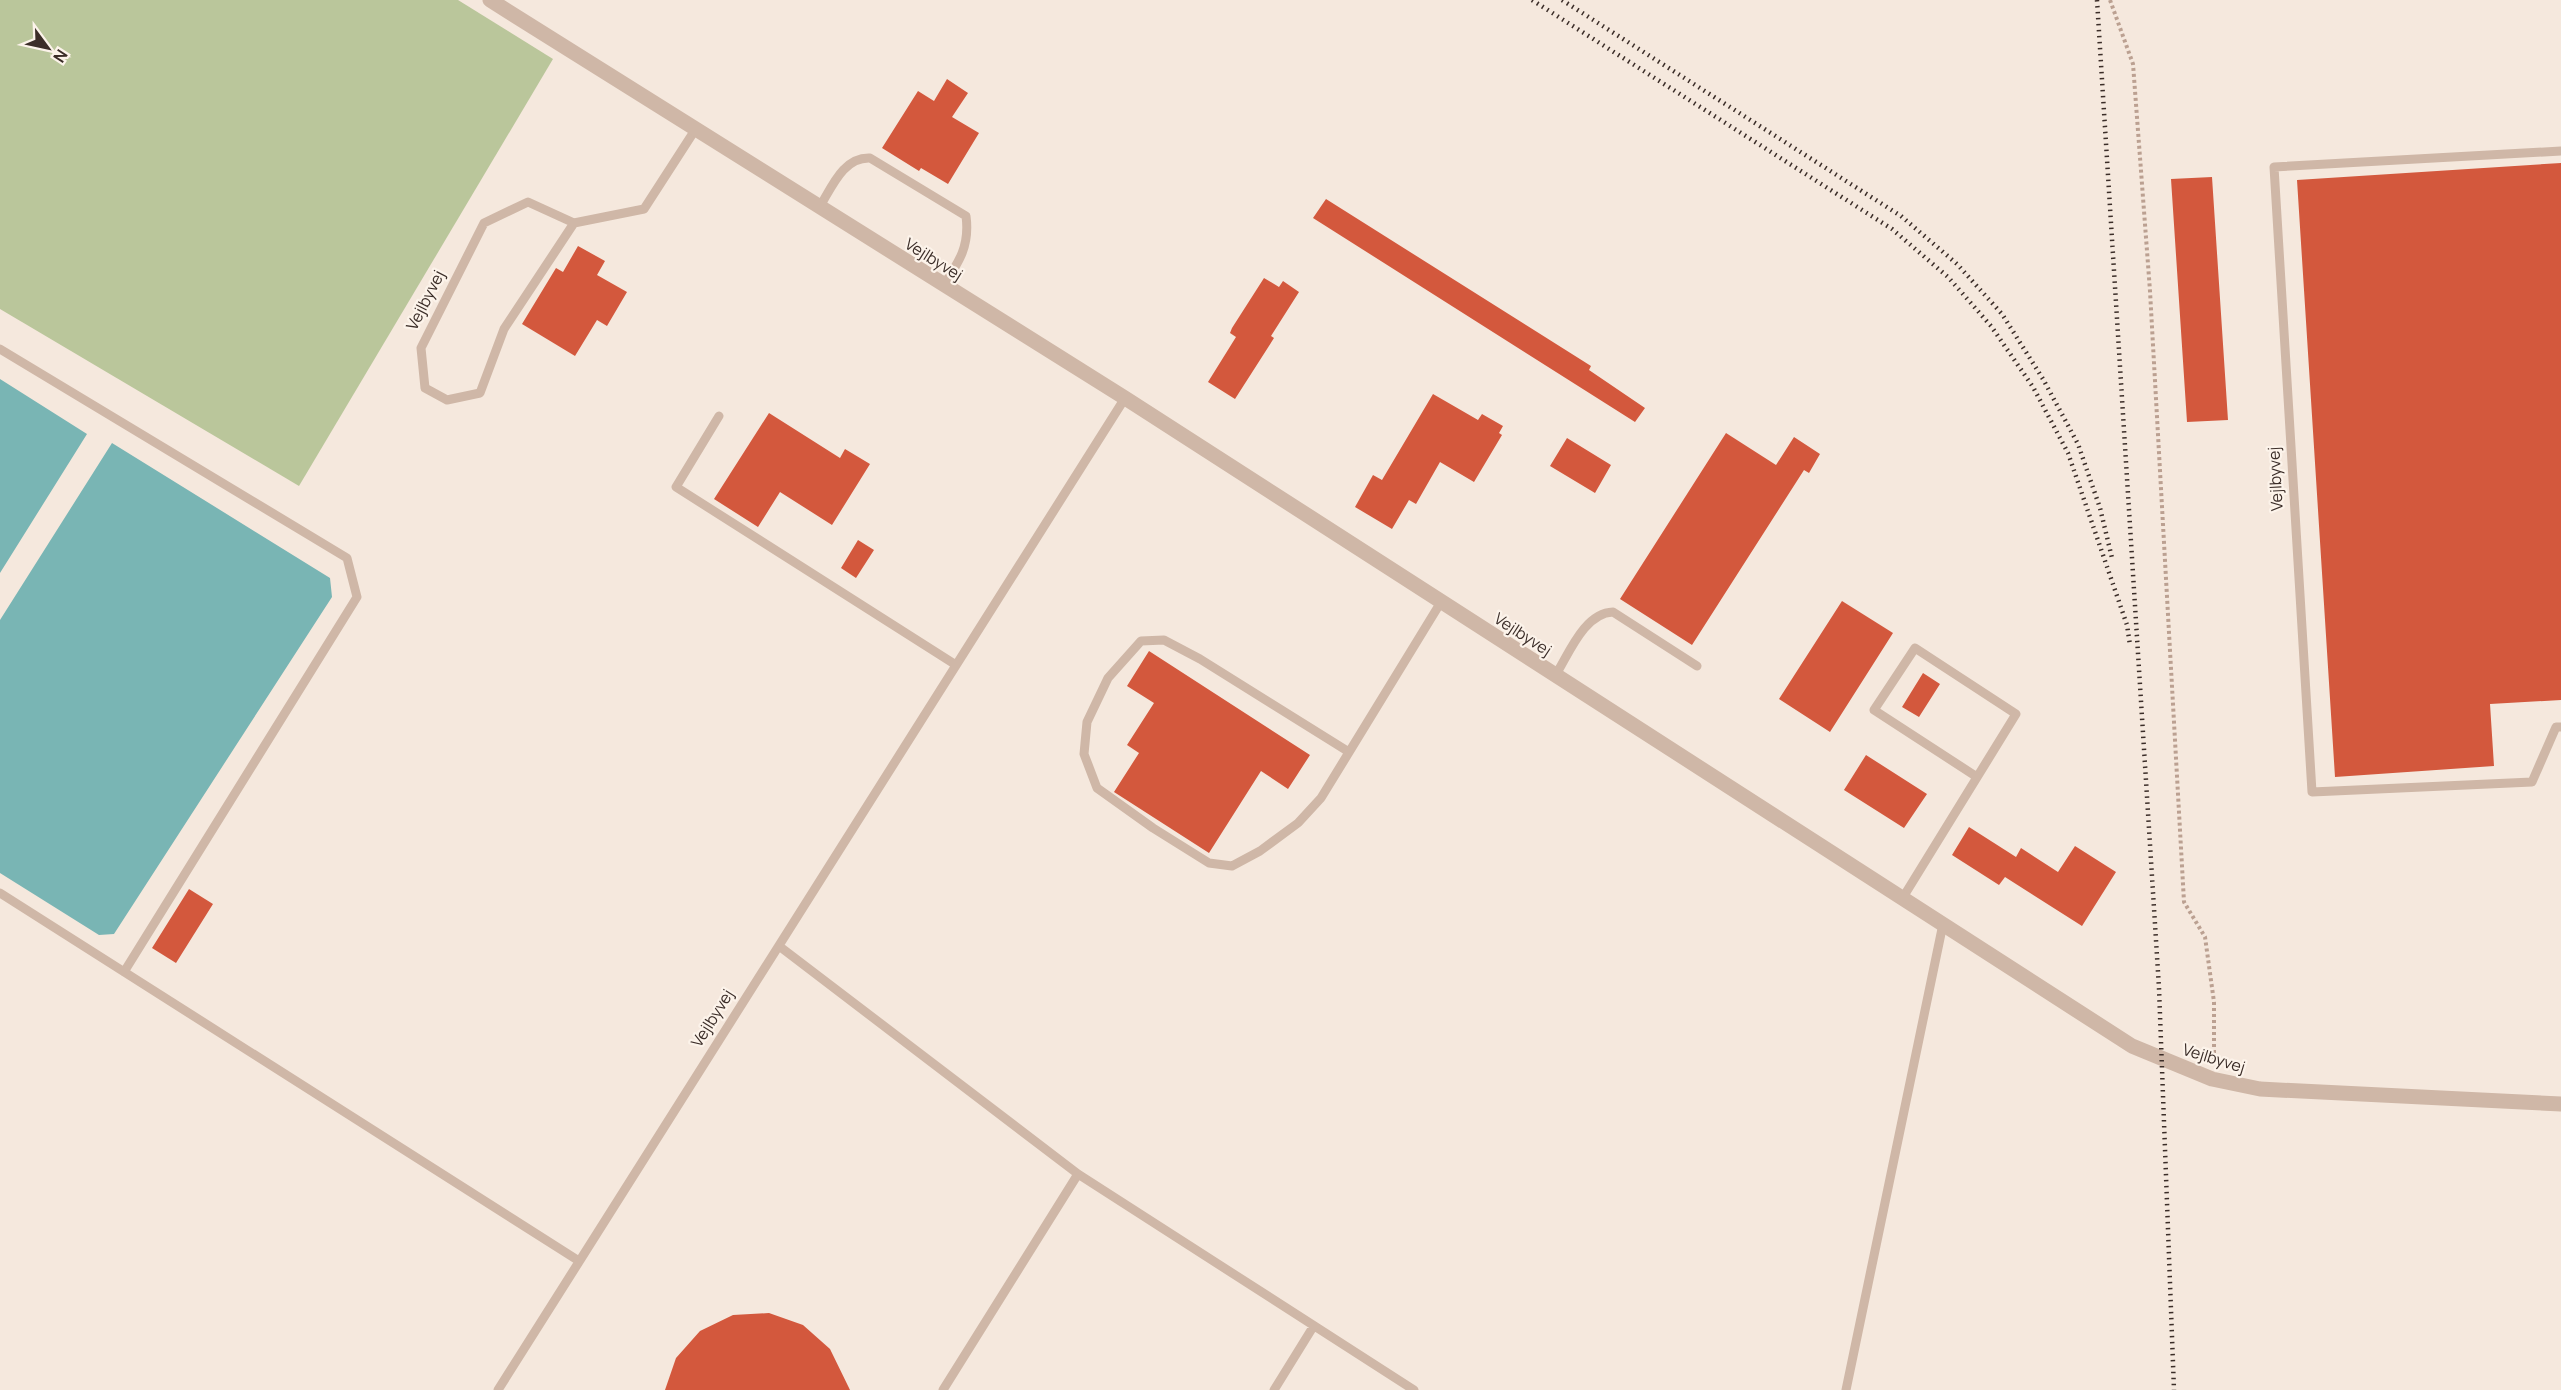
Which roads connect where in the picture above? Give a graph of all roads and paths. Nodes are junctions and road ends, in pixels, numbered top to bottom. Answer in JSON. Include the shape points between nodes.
{"nodes":[{"id":1,"x":490,"y":0,"type":"edge"},
{"id":2,"x":2110,"y":0,"type":"edge"},
{"id":3,"x":695,"y":130,"type":"junction"},
{"id":4,"x":2561,"y":151,"type":"edge"},
{"id":5,"x":819,"y":208,"type":"junction"},
{"id":6,"x":574,"y":223,"type":"junction"},
{"id":7,"x":943,"y":286,"type":"junction"},
{"id":8,"x":0,"y":349,"type":"edge"},
{"id":9,"x":1125,"y":398,"type":"junction"},
{"id":10,"x":718,"y":416,"type":"dead end"},
{"id":11,"x":1441,"y":602,"type":"junction"},
{"id":12,"x":956,"y":665,"type":"junction"},
{"id":13,"x":1697,"y":666,"type":"dead end"},
{"id":14,"x":1555,"y":676,"type":"junction"},
{"id":15,"x":2561,"y":727,"type":"edge"},
{"id":16,"x":1349,"y":752,"type":"junction"},
{"id":17,"x":1977,"y":777,"type":"junction"},
{"id":18,"x":0,"y":893,"type":"edge"},
{"id":19,"x":1902,"y":898,"type":"junction"},
{"id":20,"x":1943,"y":924,"type":"junction"},
{"id":21,"x":779,"y":946,"type":"junction"},
{"id":22,"x":124,"y":972,"type":"junction"},
{"id":23,"x":2211,"y":1079,"type":"junction"},
{"id":24,"x":2561,"y":1104,"type":"edge"},
{"id":25,"x":1078,"y":1174,"type":"junction"},
{"id":26,"x":579,"y":1261,"type":"junction"},
{"id":27,"x":1313,"y":1327,"type":"junction"},
{"id":28,"x":498,"y":1390,"type":"edge"},
{"id":29,"x":943,"y":1390,"type":"edge"},
{"id":30,"x":1274,"y":1390,"type":"edge"},
{"id":31,"x":1414,"y":1390,"type":"edge"},
{"id":32,"x":1846,"y":1390,"type":"edge"}],
"edges":[{"from":1,"to":3,"type":"street","name":"Vejlbyvej"},
{"from":2,"to":23,"type":"path","via":[[2133,64],[2150,291],[2184,902],[2205,937],[2214,1002]]},
{"from":3,"to":5,"type":"street","name":"Vejlbyvej"},
{"from":3,"to":6,"type":"lane","via":[[644,209]]},
{"from":4,"to":15,"type":"lane","name":"Vejlbyvej","via":[[2274,167],[2312,792],[2532,782],[2556,728]]},
{"from":5,"to":7,"type":"street","name":"Vejlbyvej"},
{"from":5,"to":7,"type":"lane","via":[[846,165],[859,158],[870,158],[966,216],[969,234],[959,261]]},
{"from":6,"to":6,"type":"lane","name":"Vejlbyvej","via":[[504,329],[480,393],[447,400],[425,388],[421,348],[484,224],[528,202]]},
{"from":7,"to":9,"type":"street","name":"Vejlbyvej"},
{"from":8,"to":22,"type":"lane","via":[[347,558],[357,597]]},
{"from":9,"to":11,"type":"street","name":"Vejlbyvej"},
{"from":9,"to":12,"type":"lane","name":"Vejlbyvej"},
{"from":10,"to":12,"type":"lane","via":[[676,487]]},
{"from":11,"to":14,"type":"street","name":"Vejlbyvej"},
{"from":11,"to":16,"type":"lane"},
{"from":12,"to":21,"type":"lane","name":"Vejlbyvej"},
{"from":13,"to":14,"type":"lane","via":[[1613,612],[1601,613],[1589,622]]},
{"from":14,"to":19,"type":"street","name":"Vejlbyvej"},
{"from":16,"to":16,"type":"lane","via":[[1321,798],[1298,823],[1232,866],[1209,863],[1097,788],[1084,754],[1087,722],[1108,678],[1141,642],[1164,640]]},
{"from":17,"to":17,"type":"lane","via":[[2016,714],[1915,648],[1874,710]]},
{"from":17,"to":19,"type":"lane"},
{"from":18,"to":22,"type":"lane"},
{"from":19,"to":20,"type":"street","name":"Vejlbyvej"},
{"from":20,"to":23,"type":"street","name":"Vejlbyvej","via":[[2132,1046]]},
{"from":20,"to":32,"type":"lane"},
{"from":21,"to":25,"type":"lane"},
{"from":21,"to":26,"type":"lane","name":"Vejlbyvej"},
{"from":22,"to":26,"type":"lane"},
{"from":23,"to":24,"type":"street","name":"Vejlbyvej","via":[[2260,1089]]},
{"from":25,"to":27,"type":"lane"},
{"from":25,"to":29,"type":"lane"},
{"from":26,"to":28,"type":"lane","name":"Vejlbyvej"},
{"from":27,"to":30,"type":"lane"},
{"from":27,"to":31,"type":"lane"}]}
